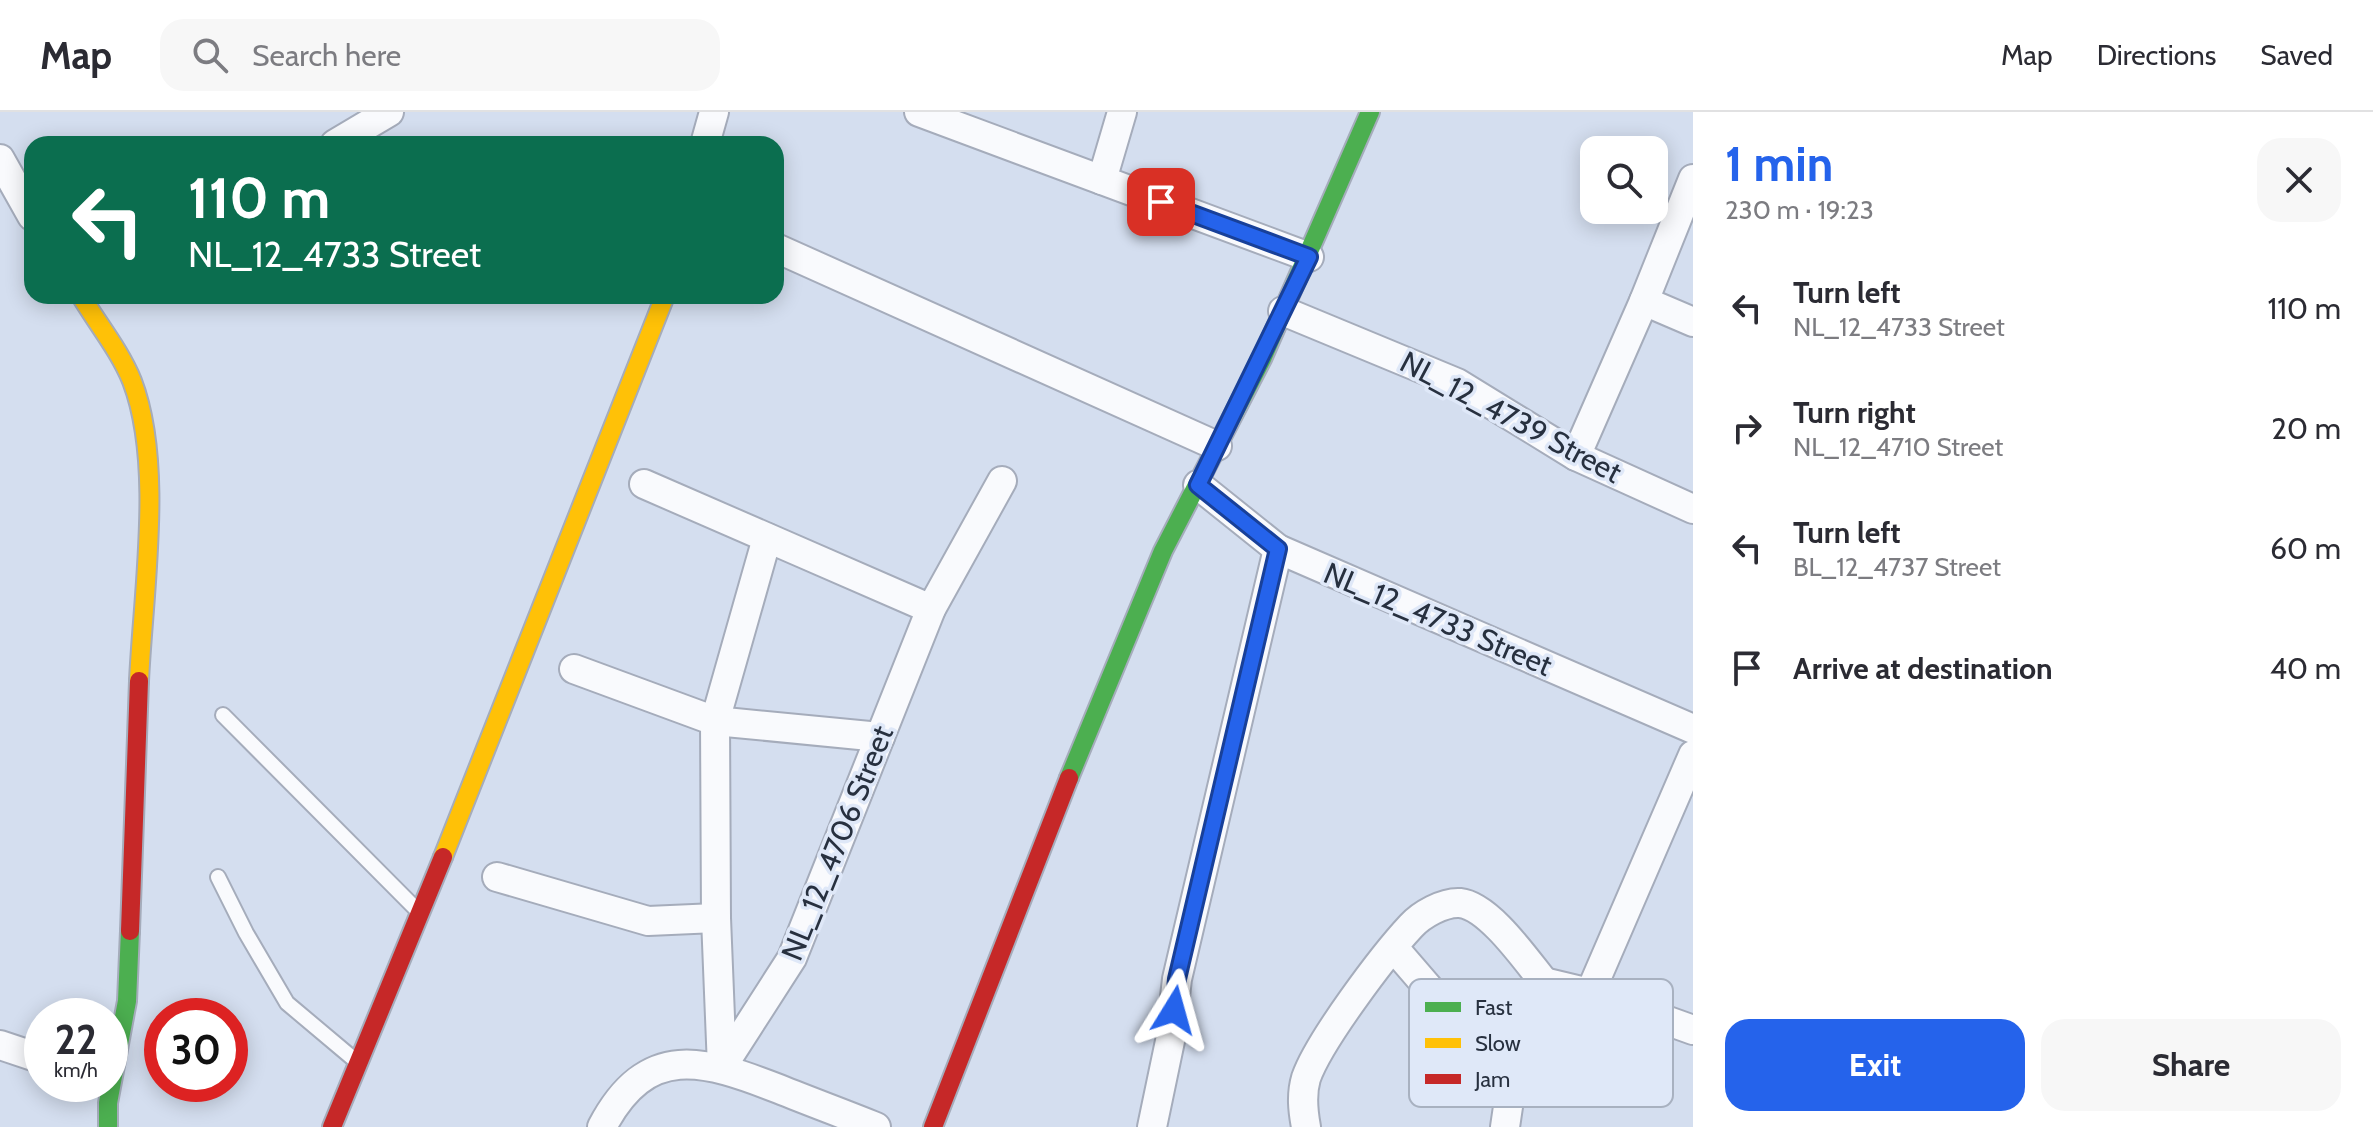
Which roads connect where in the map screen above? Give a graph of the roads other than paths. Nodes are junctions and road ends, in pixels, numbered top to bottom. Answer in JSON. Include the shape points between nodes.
{"nodes":[{"id":1,"x":389,"y":112,"type":"edge"},
{"id":2,"x":714,"y":112,"type":"edge"},
{"id":3,"x":919,"y":112,"type":"edge"},
{"id":4,"x":1122,"y":112,"type":"edge"},
{"id":5,"x":1370,"y":112,"type":"edge"},
{"id":6,"x":348,"y":136,"type":"edge"},
{"id":7,"x":707,"y":136,"type":"edge"},
{"id":8,"x":0,"y":159,"type":"edge"},
{"id":9,"x":1693,"y":179,"type":"edge"},
{"id":10,"x":1102,"y":180,"type":"junction"},
{"id":11,"x":24,"y":202,"type":"edge"},
{"id":12,"x":784,"y":252,"type":"edge"},
{"id":13,"x":1309,"y":257,"type":"junction"},
{"id":14,"x":1644,"y":301,"type":"junction"},
{"id":15,"x":86,"y":304,"type":"edge"},
{"id":16,"x":662,"y":304,"type":"edge"},
{"id":17,"x":1283,"y":311,"type":"junction"},
{"id":18,"x":1693,"y":322,"type":"edge"},
{"id":19,"x":1217,"y":446,"type":"junction"},
{"id":20,"x":1576,"y":456,"type":"junction"},
{"id":21,"x":1002,"y":481,"type":"dead end"},
{"id":22,"x":644,"y":484,"type":"dead end"},
{"id":23,"x":1198,"y":485,"type":"junction"},
{"id":24,"x":1693,"y":509,"type":"edge"},
{"id":25,"x":767,"y":538,"type":"junction"},
{"id":26,"x":1278,"y":549,"type":"junction"},
{"id":27,"x":931,"y":609,"type":"junction"},
{"id":28,"x":574,"y":669,"type":"dead end"},
{"id":29,"x":223,"y":715,"type":"dead end"},
{"id":30,"x":715,"y":721,"type":"junction"},
{"id":31,"x":1693,"y":729,"type":"edge"},
{"id":32,"x":880,"y":737,"type":"junction"},
{"id":33,"x":1693,"y":755,"type":"edge"},
{"id":34,"x":218,"y":877,"type":"dead end"},
{"id":35,"x":497,"y":877,"type":"dead end"},
{"id":36,"x":421,"y":914,"type":"junction"},
{"id":37,"x":716,"y":918,"type":"junction"},
{"id":38,"x":1394,"y":948,"type":"junction"},
{"id":39,"x":1421,"y":979,"type":"edge"},
{"id":40,"x":1541,"y":979,"type":"edge"},
{"id":41,"x":1596,"y":979,"type":"edge"},
{"id":42,"x":1673,"y":1023,"type":"edge"},
{"id":43,"x":1693,"y":1030,"type":"edge"},
{"id":44,"x":0,"y":1045,"type":"edge"},
{"id":45,"x":24,"y":1053,"type":"edge"},
{"id":46,"x":356,"y":1061,"type":"junction"},
{"id":47,"x":722,"y":1067,"type":"junction"},
{"id":48,"x":101,"y":1105,"type":"edge"},
{"id":49,"x":1508,"y":1107,"type":"edge"},
{"id":50,"x":332,"y":1127,"type":"edge"},
{"id":51,"x":602,"y":1127,"type":"edge"},
{"id":52,"x":876,"y":1127,"type":"edge"},
{"id":53,"x":933,"y":1127,"type":"edge"},
{"id":54,"x":1152,"y":1127,"type":"edge"},
{"id":55,"x":1306,"y":1127,"type":"edge"},
{"id":56,"x":1505,"y":1127,"type":"edge"}],
"edges":[{"from":1,"to":6,"type":"street"},
{"from":2,"to":7,"type":"street"},
{"from":3,"to":10,"type":"street"},
{"from":4,"to":10,"type":"street"},
{"from":5,"to":13,"type":"street"},
{"from":8,"to":11,"type":"street"},
{"from":9,"to":14,"type":"street"},
{"from":10,"to":13,"type":"street"},
{"from":12,"to":19,"type":"street"},
{"from":13,"to":17,"type":"street"},
{"from":14,"to":18,"type":"street"},
{"from":14,"to":20,"type":"street"},
{"from":15,"to":48,"type":"street","via":[[131,379],[141,412],[151,507],[143,588],[127,1001]]},
{"from":16,"to":36,"type":"street"},
{"from":17,"to":19,"type":"street"},
{"from":17,"to":20,"type":"street","name":"NL_12_4739 Street","via":[[1457,383]]},
{"from":19,"to":23,"type":"street"},
{"from":20,"to":24,"type":"street","name":"NL_12_4739 Street"},
{"from":21,"to":27,"type":"street","name":"NL_12_4706 Street"},
{"from":22,"to":25,"type":"street"},
{"from":23,"to":26,"type":"street","name":"NL_12_4733 Street"},
{"from":23,"to":53,"type":"street","via":[[1163,551],[1040,846]]},
{"from":25,"to":27,"type":"street"},
{"from":25,"to":30,"type":"street"},
{"from":26,"to":31,"type":"street","name":"NL_12_4733 Street"},
{"from":26,"to":54,"type":"street","via":[[1177,979]]},
{"from":27,"to":32,"type":"street","name":"NL_12_4706 Street"},
{"from":28,"to":30,"type":"street"},
{"from":29,"to":36,"type":"lane"},
{"from":30,"to":32,"type":"street"},
{"from":30,"to":37,"type":"street"},
{"from":32,"to":47,"type":"street","name":"NL_12_4706 Street","via":[[792,958]]},
{"from":33,"to":41,"type":"street"},
{"from":34,"to":46,"type":"lane","via":[[287,1003]]},
{"from":35,"to":37,"type":"street","via":[[636,919]]},
{"from":36,"to":46,"type":"street"},
{"from":37,"to":47,"type":"street"},
{"from":38,"to":39,"type":"street"},
{"from":38,"to":40,"type":"street","via":[[1412,925],[1435,909],[1458,903],[1476,909],[1496,926]]},
{"from":38,"to":55,"type":"street","via":[[1313,1063],[1302,1106]]},
{"from":42,"to":43,"type":"street"},
{"from":44,"to":45,"type":"street"},
{"from":46,"to":50,"type":"street"},
{"from":47,"to":51,"type":"street","via":[[658,1068],[623,1093]]},
{"from":47,"to":52,"type":"street"},
{"from":49,"to":56,"type":"street"}]}
